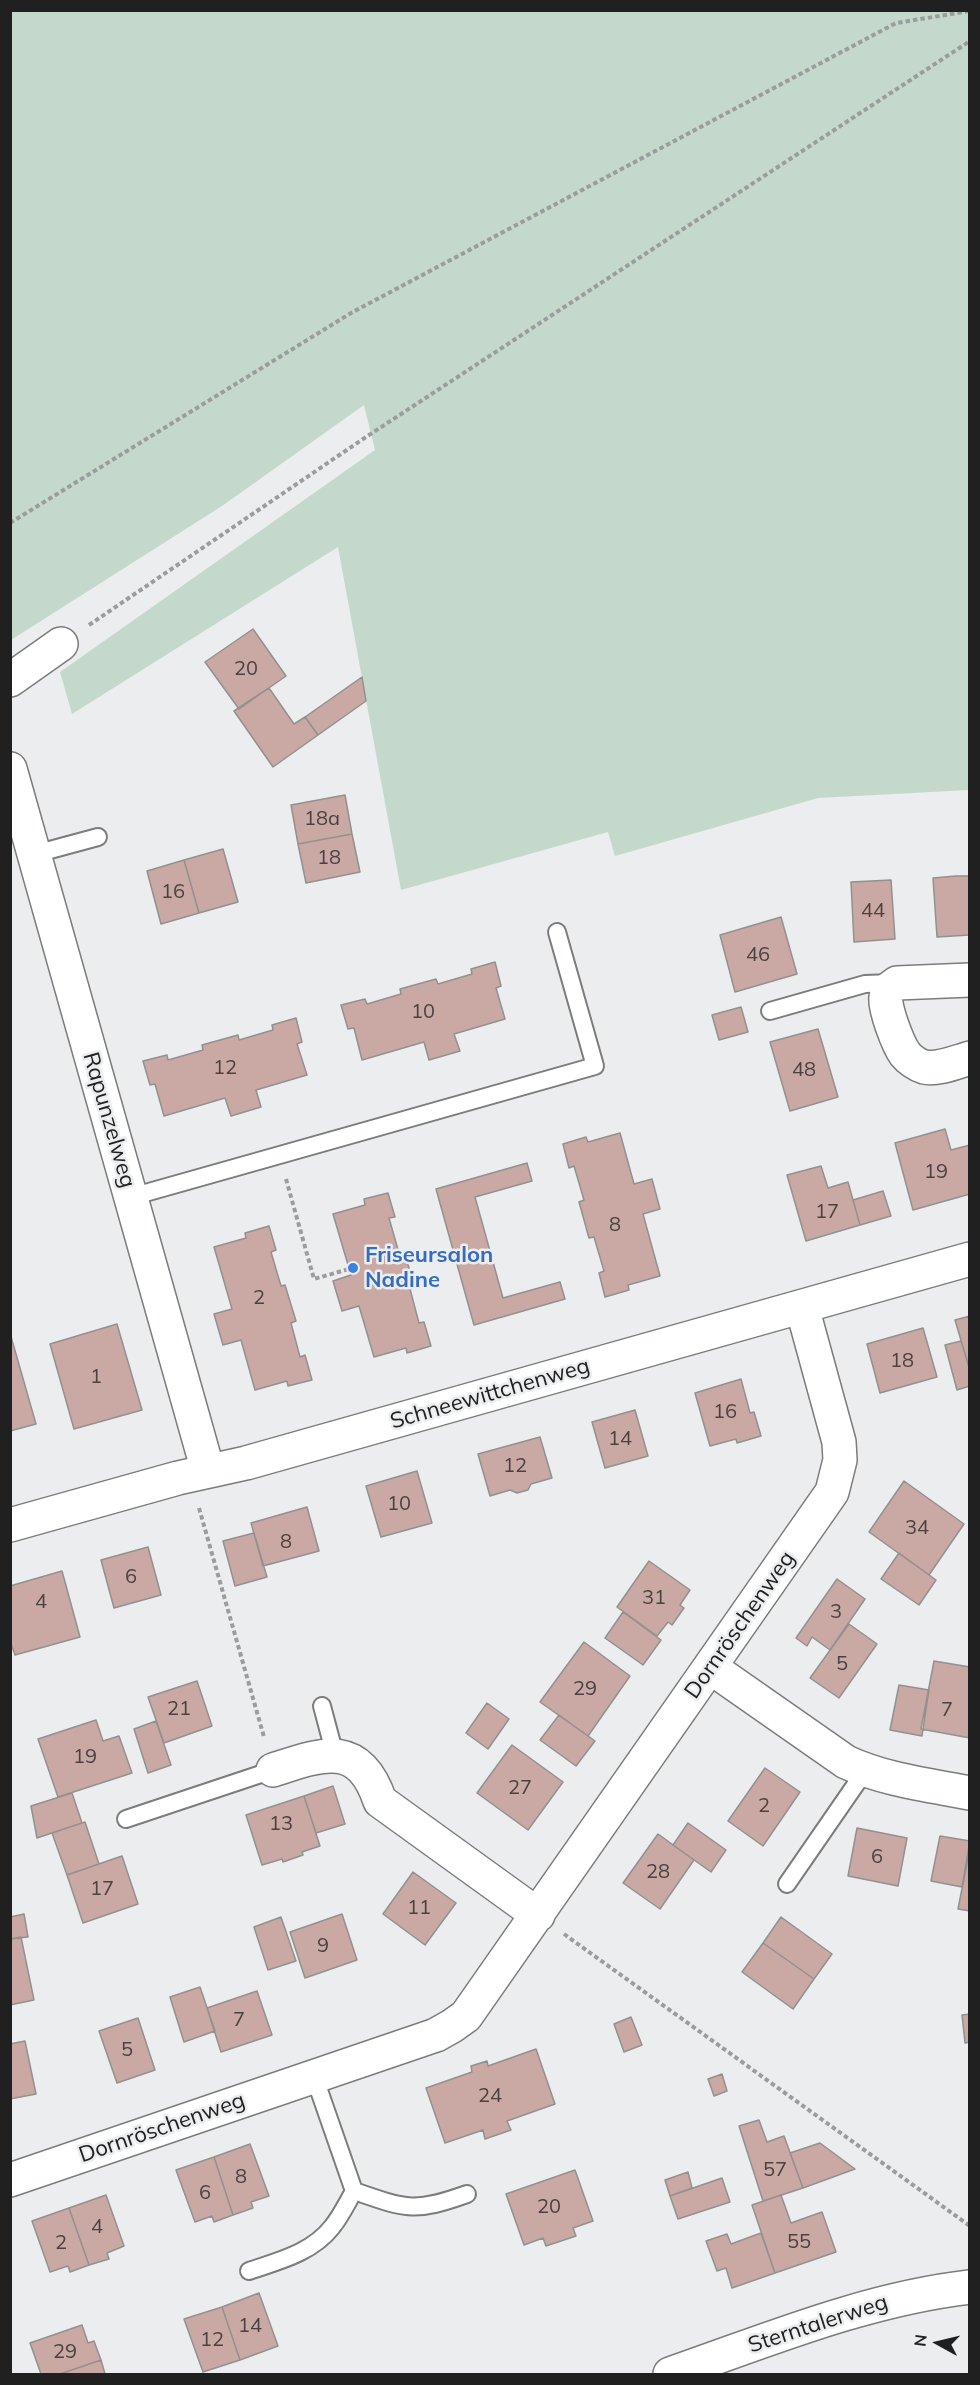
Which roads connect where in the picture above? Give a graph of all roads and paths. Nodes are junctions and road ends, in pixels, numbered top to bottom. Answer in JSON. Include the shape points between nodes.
{"nodes":[{"id":1,"x":969,"y":11,"type":"edge"},
{"id":2,"x":969,"y":41,"type":"edge"},
{"id":3,"x":10,"y":523,"type":"edge"},
{"id":4,"x":61,"y":644,"type":"joint"},
{"id":5,"x":10,"y":680,"type":"edge"},
{"id":6,"x":10,"y":768,"type":"edge"},
{"id":7,"x":98,"y":837,"type":"dead end"},
{"id":8,"x":35,"y":855,"type":"junction"},
{"id":9,"x":557,"y":932,"type":"dead end"},
{"id":10,"x":969,"y":980,"type":"edge"},
{"id":11,"x":897,"y":983,"type":"junction"},
{"id":12,"x":770,"y":1011,"type":"dead end"},
{"id":13,"x":969,"y":1058,"type":"edge"},
{"id":14,"x":279,"y":1155,"type":"junction"},
{"id":15,"x":131,"y":1197,"type":"junction"},
{"id":16,"x":969,"y":1259,"type":"edge"},
{"id":17,"x":349,"y":1269,"type":"dead end"},
{"id":18,"x":802,"y":1307,"type":"junction"},
{"id":19,"x":199,"y":1473,"type":"junction"},
{"id":20,"x":10,"y":1525,"type":"edge"},
{"id":21,"x":710,"y":1667,"type":"junction"},
{"id":22,"x":322,"y":1706,"type":"dead end"},
{"id":23,"x":335,"y":1755,"type":"junction"},
{"id":24,"x":273,"y":1770,"type":"junction"},
{"id":25,"x":865,"y":1771,"type":"junction"},
{"id":26,"x":969,"y":1793,"type":"edge"},
{"id":27,"x":126,"y":1819,"type":"dead end"},
{"id":28,"x":787,"y":1884,"type":"dead end"},
{"id":29,"x":538,"y":1915,"type":"junction"},
{"id":30,"x":314,"y":2076,"type":"junction"},
{"id":31,"x":10,"y":2180,"type":"edge"},
{"id":32,"x":354,"y":2191,"type":"junction"},
{"id":33,"x":468,"y":2194,"type":"dead end"},
{"id":34,"x":969,"y":2226,"type":"edge"},
{"id":35,"x":249,"y":2271,"type":"dead end"},
{"id":36,"x":969,"y":2287,"type":"edge"},
{"id":37,"x":670,"y":2374,"type":"edge"}],
"edges":[{"from":1,"to":3,"type":"path","via":[[896,23],[351,313]]},
{"from":2,"to":4,"type":"path","via":[[363,439]]},
{"from":4,"to":5,"type":"street"},
{"from":6,"to":8,"type":"street","name":"Rapunzelweg"},
{"from":7,"to":8,"type":"lane"},
{"from":8,"to":15,"type":"street","name":"Rapunzelweg"},
{"from":9,"to":14,"type":"lane","via":[[595,1066]]},
{"from":10,"to":11,"type":"street"},
{"from":11,"to":12,"type":"lane","via":[[865,984]]},
{"from":11,"to":13,"type":"street","via":[[886,997],[887,1007],[906,1055],[926,1067]]},
{"from":14,"to":15,"type":"lane"},
{"from":14,"to":17,"type":"path","via":[[314,1279]]},
{"from":15,"to":19,"type":"street","name":"Rapunzelweg"},
{"from":16,"to":18,"type":"street","name":"Schneewittchenweg"},
{"from":18,"to":19,"type":"street","name":"Schneewittchenweg"},
{"from":18,"to":21,"type":"street","name":"Dornröschenweg","via":[[839,1442],[837,1477],[832,1492]]},
{"from":19,"to":20,"type":"street","name":"Schneewittchenweg"},
{"from":19,"to":24,"type":"path"},
{"from":21,"to":25,"type":"street","via":[[846,1762]]},
{"from":21,"to":29,"type":"street","name":"Dornröschenweg"},
{"from":22,"to":23,"type":"lane"},
{"from":23,"to":24,"type":"street","via":[[316,1756]]},
{"from":23,"to":29,"type":"street","via":[[359,1767],[374,1785],[380,1801]]},
{"from":24,"to":27,"type":"lane"},
{"from":25,"to":26,"type":"street"},
{"from":25,"to":28,"type":"lane"},
{"from":29,"to":30,"type":"street","name":"Dornröschenweg","via":[[466,2016],[436,2035]]},
{"from":29,"to":34,"type":"path"},
{"from":30,"to":31,"type":"street","name":"Dornröschenweg"},
{"from":30,"to":32,"type":"lane"},
{"from":32,"to":33,"type":"lane","via":[[396,2206],[418,2208]]},
{"from":32,"to":35,"type":"lane","via":[[332,2228],[315,2244]]},
{"from":36,"to":37,"type":"street","name":"Sterntalerweg","via":[[855,2310]]}]}
